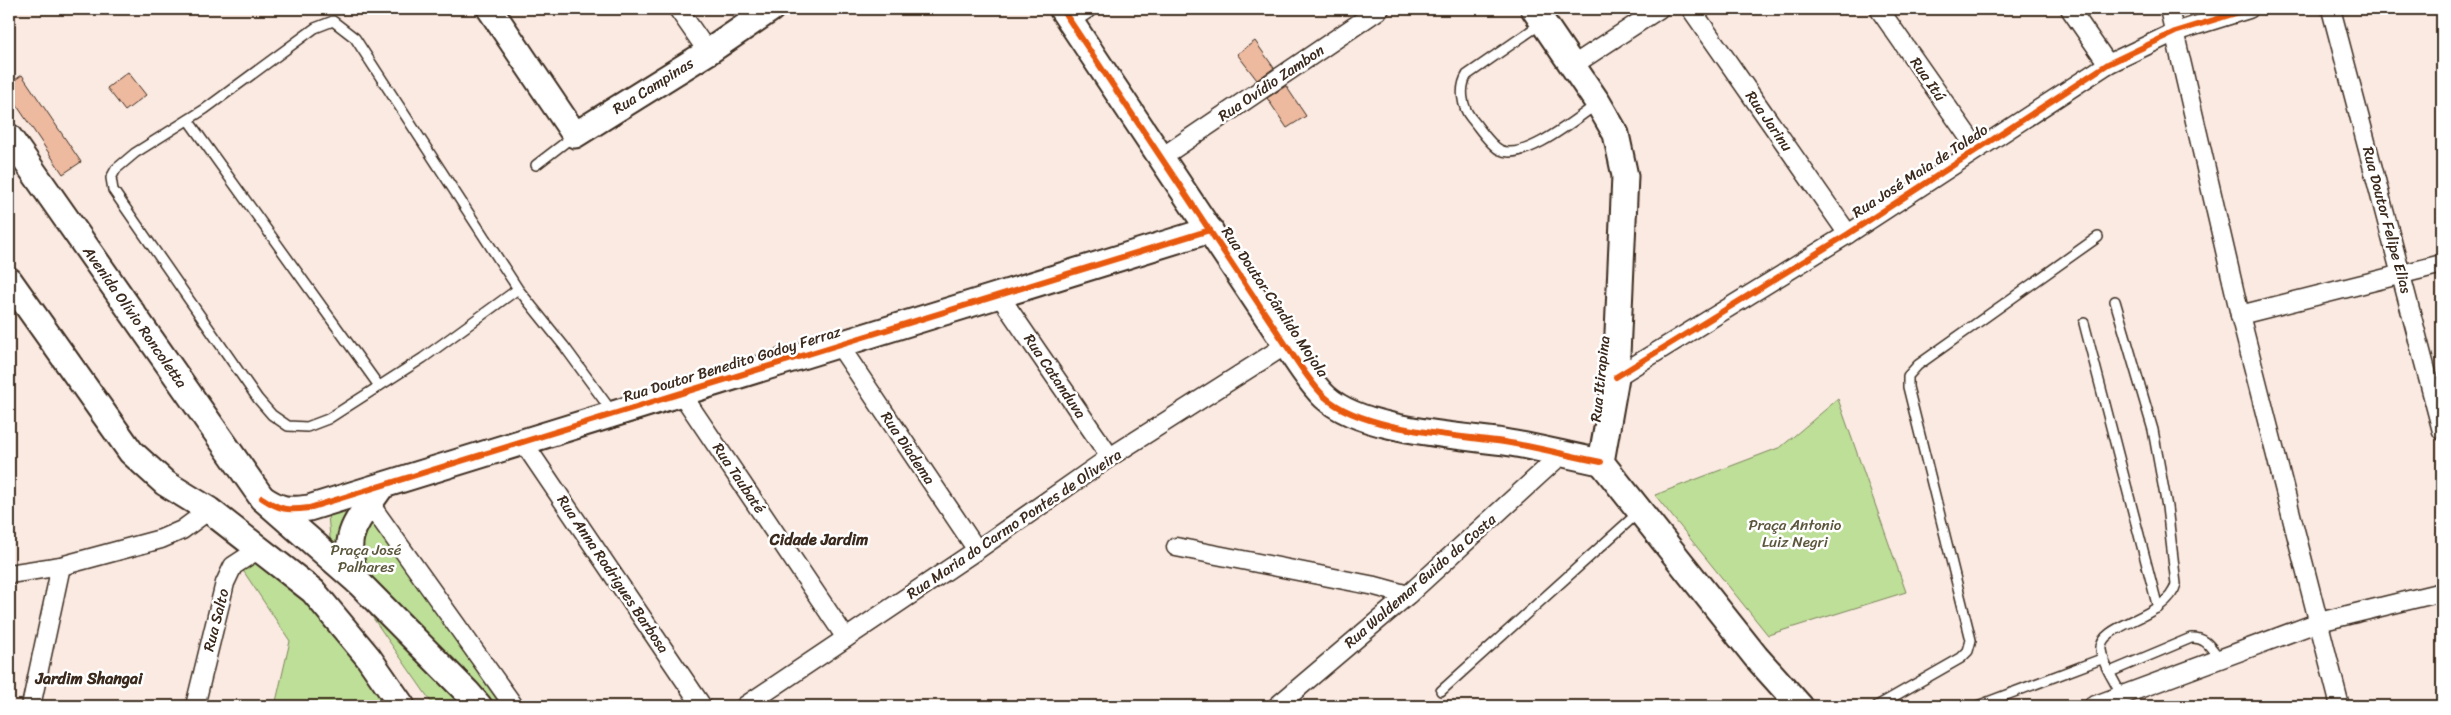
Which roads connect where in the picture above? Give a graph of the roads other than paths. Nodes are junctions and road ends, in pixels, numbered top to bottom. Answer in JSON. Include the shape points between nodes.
{"nodes":[{"id":1,"x":490,"y":9,"type":"edge"},
{"id":2,"x":678,"y":9,"type":"edge"},
{"id":3,"x":771,"y":9,"type":"edge"},
{"id":4,"x":1380,"y":9,"type":"edge"},
{"id":5,"x":1659,"y":9,"type":"edge"},
{"id":6,"x":1691,"y":9,"type":"edge"},
{"id":7,"x":1879,"y":9,"type":"edge"},
{"id":8,"x":2070,"y":9,"type":"edge"},
{"id":9,"x":2169,"y":9,"type":"edge"},
{"id":10,"x":2249,"y":9,"type":"edge"},
{"id":11,"x":2331,"y":9,"type":"edge"},
{"id":12,"x":1073,"y":13,"type":"edge"},
{"id":13,"x":1539,"y":15,"type":"edge"},
{"id":14,"x":2175,"y":32,"type":"junction"},
{"id":15,"x":708,"y":52,"type":"junction"},
{"id":16,"x":2108,"y":64,"type":"junction"},
{"id":17,"x":1572,"y":66,"type":"junction"},
{"id":18,"x":1598,"y":103,"type":"junction"},
{"id":19,"x":188,"y":120,"type":"junction"},
{"id":20,"x":575,"y":135,"type":"junction"},
{"id":21,"x":9,"y":137,"type":"edge"},
{"id":22,"x":1977,"y":149,"type":"junction"},
{"id":23,"x":1162,"y":157,"type":"junction"},
{"id":24,"x":536,"y":165,"type":"dead end"},
{"id":25,"x":1210,"y":230,"type":"junction"},
{"id":26,"x":1848,"y":234,"type":"junction"},
{"id":27,"x":2098,"y":237,"type":"dead end"},
{"id":28,"x":2442,"y":264,"type":"edge"},
{"id":29,"x":2401,"y":274,"type":"junction"},
{"id":30,"x":9,"y":280,"type":"edge"},
{"id":31,"x":518,"y":289,"type":"junction"},
{"id":32,"x":999,"y":295,"type":"junction"},
{"id":33,"x":2115,"y":301,"type":"dead end"},
{"id":34,"x":2240,"y":316,"type":"junction"},
{"id":35,"x":2084,"y":323,"type":"dead end"},
{"id":36,"x":840,"y":345,"type":"junction"},
{"id":37,"x":1286,"y":345,"type":"junction"},
{"id":38,"x":1616,"y":377,"type":"junction"},
{"id":39,"x":379,"y":386,"type":"junction"},
{"id":40,"x":682,"y":393,"type":"junction"},
{"id":41,"x":613,"y":413,"type":"junction"},
{"id":42,"x":2442,"y":431,"type":"edge"},
{"id":43,"x":523,"y":442,"type":"junction"},
{"id":44,"x":1562,"y":454,"type":"junction"},
{"id":45,"x":1110,"y":457,"type":"junction"},
{"id":46,"x":1601,"y":462,"type":"junction"},
{"id":47,"x":376,"y":495,"type":"junction"},
{"id":48,"x":262,"y":498,"type":"junction"},
{"id":49,"x":209,"y":510,"type":"junction"},
{"id":50,"x":1641,"y":510,"type":"junction"},
{"id":51,"x":1176,"y":547,"type":"dead end"},
{"id":52,"x":259,"y":550,"type":"junction"},
{"id":53,"x":977,"y":550,"type":"junction"},
{"id":54,"x":61,"y":566,"type":"junction"},
{"id":55,"x":9,"y":574,"type":"edge"},
{"id":56,"x":358,"y":582,"type":"junction"},
{"id":57,"x":2442,"y":592,"type":"edge"},
{"id":58,"x":1408,"y":595,"type":"junction"},
{"id":59,"x":2158,"y":608,"type":"junction"},
{"id":60,"x":2319,"y":622,"type":"junction"},
{"id":61,"x":846,"y":638,"type":"junction"},
{"id":62,"x":2104,"y":658,"type":"junction"},
{"id":63,"x":2219,"y":658,"type":"junction"},
{"id":64,"x":2110,"y":672,"type":"junction"},
{"id":65,"x":1441,"y":691,"type":"dead end"},
{"id":66,"x":2121,"y":695,"type":"junction"},
{"id":67,"x":31,"y":706,"type":"edge"},
{"id":68,"x":195,"y":706,"type":"edge"},
{"id":69,"x":402,"y":706,"type":"edge"},
{"id":70,"x":479,"y":706,"type":"edge"},
{"id":71,"x":514,"y":706,"type":"edge"},
{"id":72,"x":702,"y":706,"type":"edge"},
{"id":73,"x":745,"y":706,"type":"edge"},
{"id":74,"x":1277,"y":706,"type":"edge"},
{"id":75,"x":1800,"y":706,"type":"edge"},
{"id":76,"x":1877,"y":706,"type":"edge"},
{"id":77,"x":1977,"y":706,"type":"edge"},
{"id":78,"x":2093,"y":706,"type":"edge"},
{"id":79,"x":2340,"y":706,"type":"edge"}],
"edges":[{"from":1,"to":20,"type":"street"},
{"from":2,"to":15,"type":"street"},
{"from":3,"to":15,"type":"street","name":"Rua Campinas"},
{"from":4,"to":23,"type":"street","name":"Rua Ovídio Zambon"},
{"from":5,"to":17,"type":"street"},
{"from":6,"to":26,"type":"street","name":"Rua Jarinu"},
{"from":7,"to":22,"type":"street","name":"Rua Itú"},
{"from":8,"to":16,"type":"street"},
{"from":9,"to":14,"type":"street"},
{"from":10,"to":14,"type":"street","name":"Rua José Maia de Toledo"},
{"from":11,"to":29,"type":"street","name":"Rua Doutor Felipe Elias"},
{"from":12,"to":23,"type":"street","name":"Rua Doutor Cândido Mojola"},
{"from":13,"to":17,"type":"street","name":"Rua Itirapina"},
{"from":13,"to":18,"type":"lane","via":[[1467,75],[1462,83],[1462,97],[1468,115],[1498,149],[1511,153],[1534,146]]},
{"from":14,"to":16,"type":"street","name":"Rua José Maia de Toledo"},
{"from":14,"to":34,"type":"street"},
{"from":15,"to":20,"type":"street","name":"Rua Campinas"},
{"from":16,"to":22,"type":"street","name":"Rua José Maia de Toledo"},
{"from":17,"to":18,"type":"street","name":"Rua Itirapina"},
{"from":18,"to":38,"type":"street","name":"Rua Itirapina","via":[[1616,134],[1625,176]]},
{"from":19,"to":31,"type":"lane","via":[[315,28],[333,21],[355,38]]},
{"from":19,"to":39,"type":"lane"},
{"from":19,"to":39,"type":"lane","via":[[135,153],[116,169],[111,178],[113,190],[258,399],[272,415],[288,426],[307,426],[328,419]]},
{"from":20,"to":24,"type":"lane","name":"Rua Campinas"},
{"from":21,"to":48,"type":"street","name":"Avenida Olívio Roncoletta"},
{"from":22,"to":26,"type":"street","name":"Rua José Maia de Toledo"},
{"from":23,"to":25,"type":"street","name":"Rua Doutor Cândido Mojola"},
{"from":25,"to":32,"type":"street","name":"Rua Doutor Benedito Godoy Ferraz"},
{"from":25,"to":37,"type":"street","name":"Rua Doutor Cândido Mojola"},
{"from":26,"to":38,"type":"street","name":"Rua José Maia de Toledo"},
{"from":27,"to":76,"type":"lane","via":[[1908,376],[1908,387],[1971,640],[1968,651],[1961,658]]},
{"from":28,"to":29,"type":"street"},
{"from":29,"to":34,"type":"street"},
{"from":29,"to":42,"type":"street","name":"Rua Doutor Felipe Elias"},
{"from":30,"to":49,"type":"street","via":[[130,452],[165,483]]},
{"from":31,"to":39,"type":"lane"},
{"from":31,"to":41,"type":"lane"},
{"from":32,"to":36,"type":"street","name":"Rua Doutor Benedito Godoy Ferraz"},
{"from":32,"to":45,"type":"street","name":"Rua Catanduva"},
{"from":33,"to":59,"type":"lane","via":[[2153,430],[2170,524],[2176,584],[2174,594]]},
{"from":34,"to":60,"type":"street"},
{"from":35,"to":59,"type":"lane"},
{"from":36,"to":40,"type":"street","name":"Rua Doutor Benedito Godoy Ferraz"},
{"from":36,"to":53,"type":"street","name":"Rua Diadema"},
{"from":37,"to":44,"type":"street","name":"Rua Doutor Cândido Mojola","via":[[1325,397],[1366,418],[1418,431],[1506,442]]},
{"from":37,"to":45,"type":"street","name":"Rua Maria do Carmo Pontes de Oliveira"},
{"from":38,"to":46,"type":"street","name":"Rua Itirapina"},
{"from":40,"to":41,"type":"street","name":"Rua Doutor Benedito Godoy Ferraz"},
{"from":40,"to":61,"type":"street","name":"Rua Taubaté"},
{"from":41,"to":43,"type":"street","name":"Rua Doutor Benedito Godoy Ferraz"},
{"from":43,"to":47,"type":"street","name":"Rua Doutor Benedito Godoy Ferraz"},
{"from":43,"to":72,"type":"street","name":"Rua Anna Rodrigues Barbosa"},
{"from":44,"to":46,"type":"street","name":"Rua Doutor Cândido Mojola"},
{"from":44,"to":58,"type":"street","name":"Rua Waldemar Guido da Costa"},
{"from":45,"to":53,"type":"street","name":"Rua Maria do Carmo Pontes de Oliveira"},
{"from":46,"to":50,"type":"street"},
{"from":47,"to":48,"type":"street","name":"Rua Doutor Benedito Godoy Ferraz","via":[[293,510],[279,509]]},
{"from":47,"to":56,"type":"street","via":[[354,527],[349,547]]},
{"from":47,"to":71,"type":"street"},
{"from":48,"to":56,"type":"street"},
{"from":49,"to":52,"type":"street"},
{"from":49,"to":54,"type":"street","via":[[182,530],[161,539]]},
{"from":50,"to":65,"type":"lane"},
{"from":50,"to":75,"type":"street","via":[[1756,657]]},
{"from":51,"to":58,"type":"street"},
{"from":52,"to":68,"type":"street","name":"Rua Salto","via":[[233,566],[225,583]]},
{"from":52,"to":69,"type":"street","via":[[313,591],[368,657]]},
{"from":53,"to":61,"type":"street","name":"Rua Maria do Carmo Pontes de Oliveira"},
{"from":54,"to":55,"type":"street"},
{"from":54,"to":67,"type":"street"},
{"from":56,"to":70,"type":"street"},
{"from":57,"to":60,"type":"street"},
{"from":58,"to":74,"type":"street","name":"Rua Waldemar Guido da Costa"},
{"from":59,"to":62,"type":"lane","via":[[2106,634],[2100,642]]},
{"from":60,"to":63,"type":"street"},
{"from":60,"to":79,"type":"street"},
{"from":61,"to":73,"type":"street","name":"Rua Maria do Carmo Pontes de Oliveira"},
{"from":62,"to":64,"type":"lane"},
{"from":62,"to":77,"type":"lane"},
{"from":63,"to":64,"type":"lane","via":[[2205,640],[2198,637]]},
{"from":63,"to":66,"type":"street"},
{"from":64,"to":66,"type":"lane"},
{"from":66,"to":78,"type":"street"}]}
